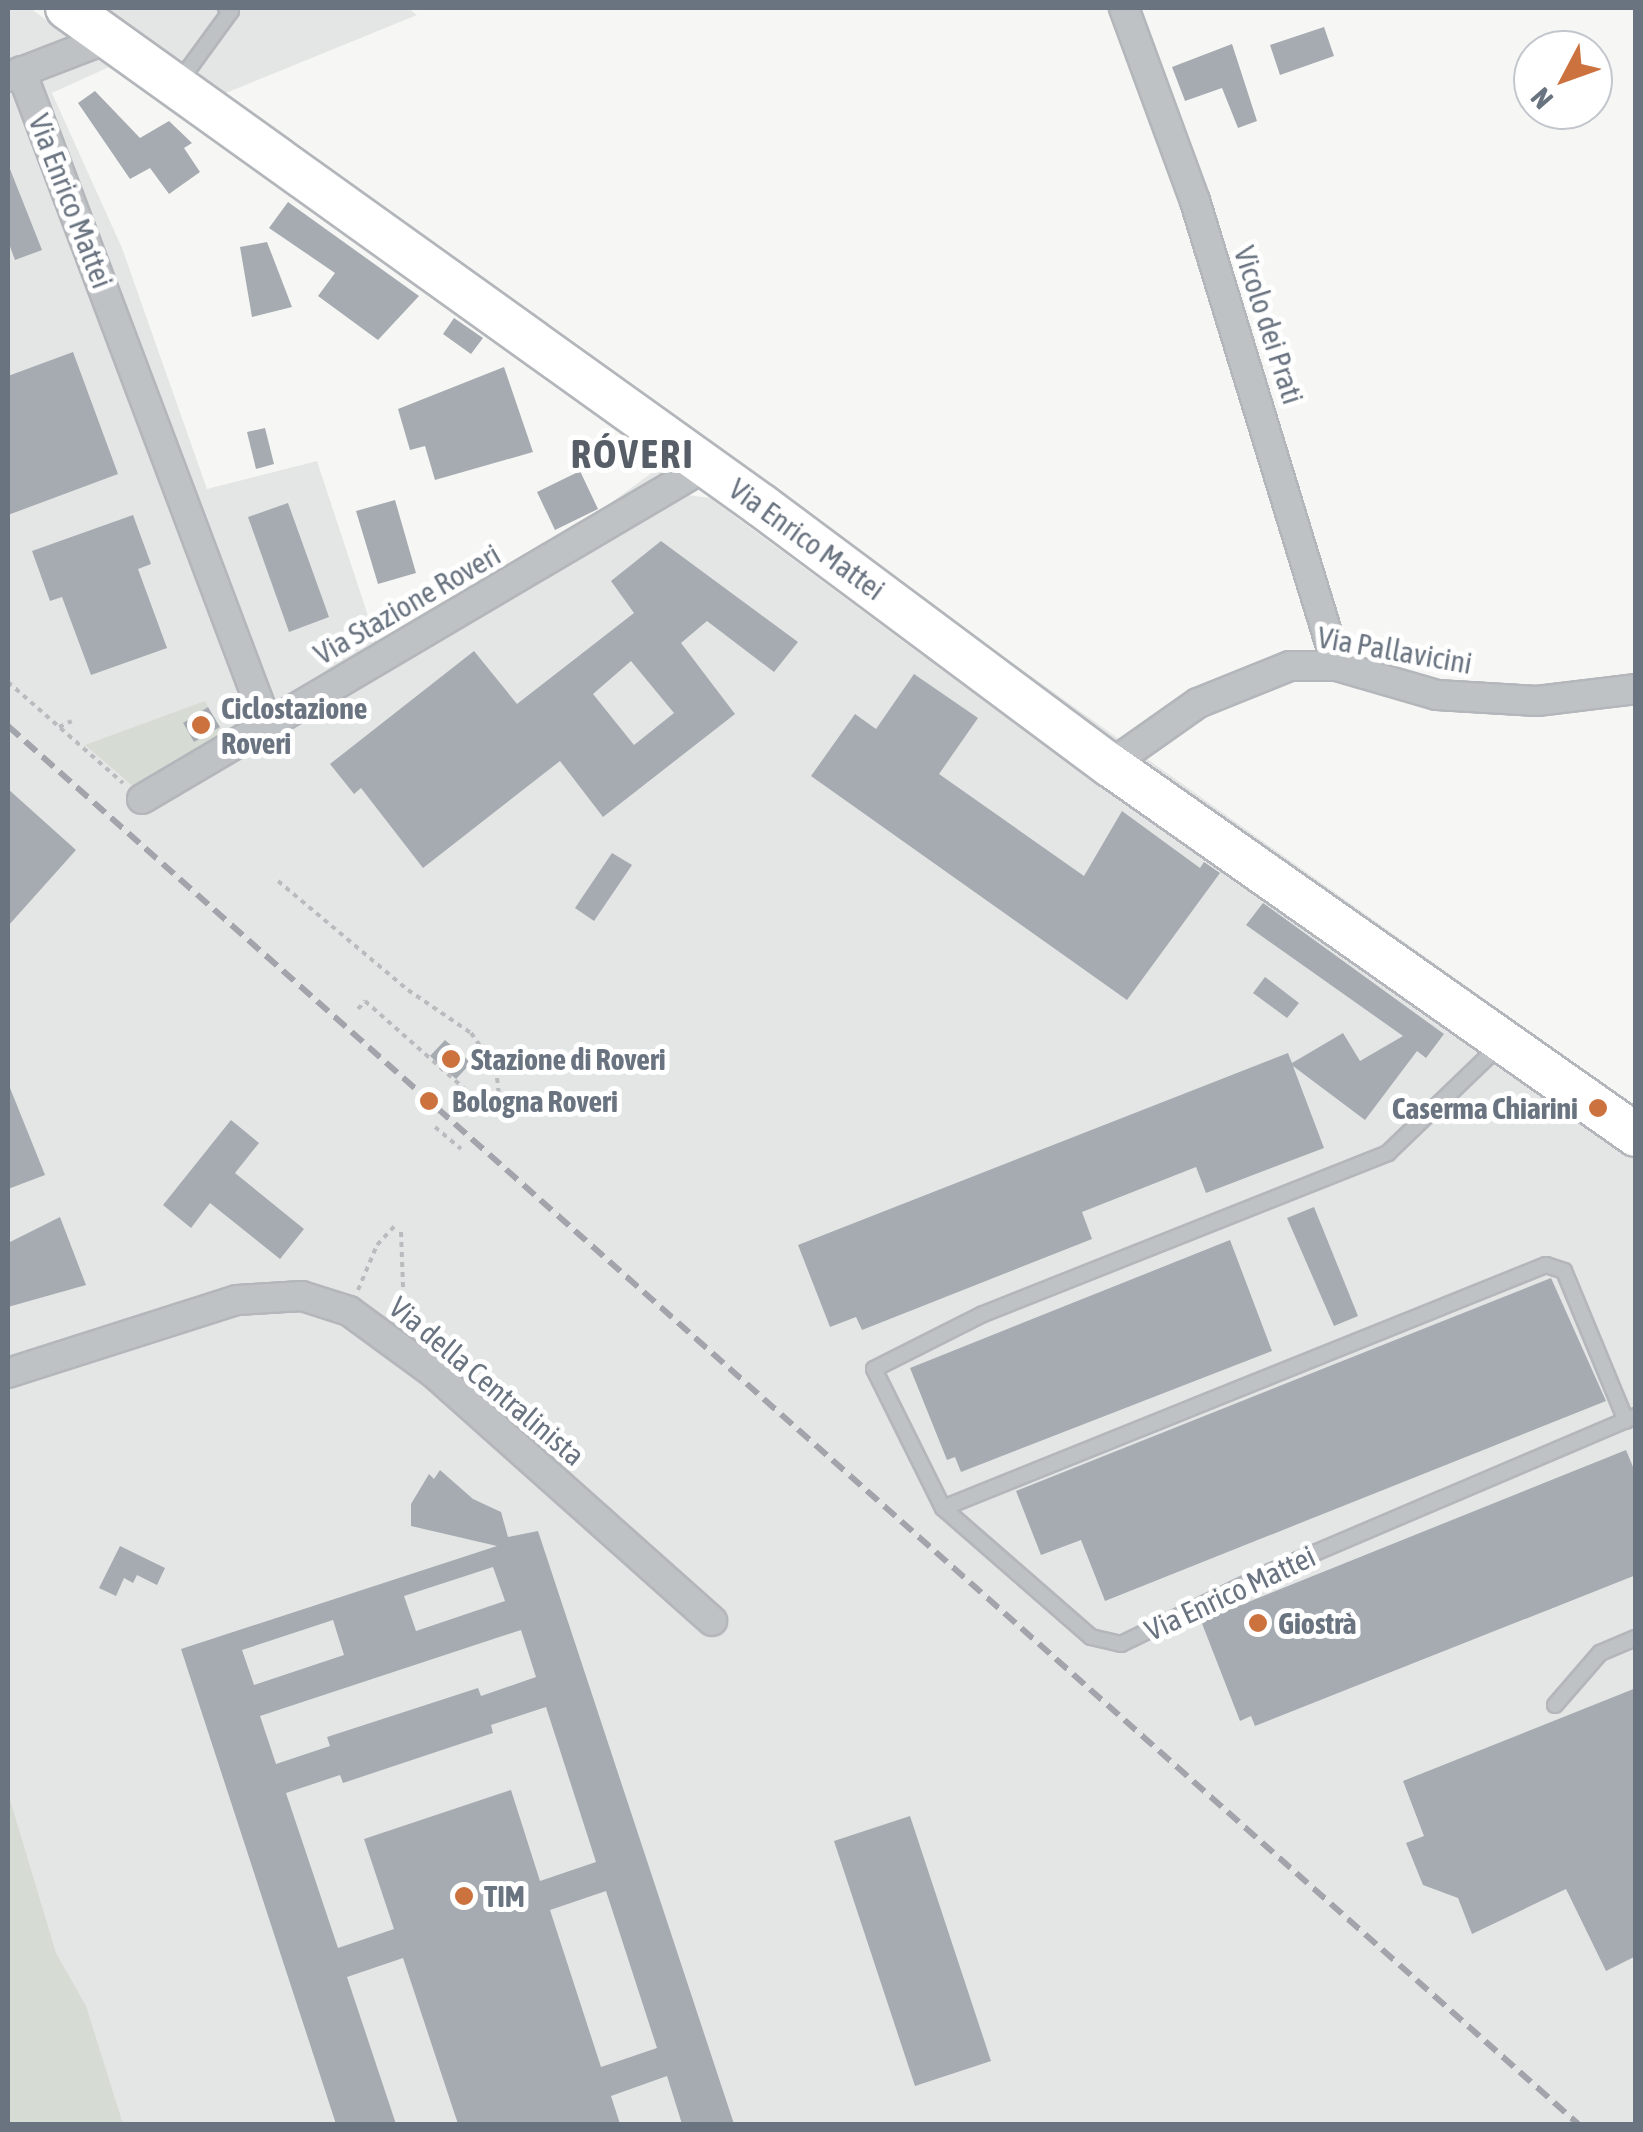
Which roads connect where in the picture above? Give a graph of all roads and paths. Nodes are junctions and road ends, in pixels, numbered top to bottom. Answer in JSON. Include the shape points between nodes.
{"nodes":[{"id":1,"x":67,"y":8,"type":"edge"},
{"id":2,"x":226,"y":8,"type":"edge"},
{"id":3,"x":1124,"y":8,"type":"edge"},
{"id":4,"x":109,"y":38,"type":"junction"},
{"id":5,"x":14,"y":74,"type":"edge"},
{"id":6,"x":175,"y":87,"type":"junction"},
{"id":7,"x":706,"y":466,"type":"junction"},
{"id":8,"x":1337,"y":666,"type":"junction"},
{"id":9,"x":8,"y":682,"type":"edge"},
{"id":10,"x":1636,"y":689,"type":"edge"},
{"id":11,"x":72,"y":721,"type":"dead end"},
{"id":12,"x":267,"y":724,"type":"junction"},
{"id":13,"x":59,"y":727,"type":"junction"},
{"id":14,"x":1110,"y":766,"type":"junction"},
{"id":15,"x":142,"y":799,"type":"joint"},
{"id":16,"x":278,"y":880,"type":"dead end"},
{"id":17,"x":358,"y":1009,"type":"dead end"},
{"id":18,"x":1504,"y":1042,"type":"junction"},
{"id":19,"x":492,"y":1113,"type":"dead end"},
{"id":20,"x":501,"y":1115,"type":"dead end"},
{"id":21,"x":435,"y":1126,"type":"dead end"},
{"id":22,"x":1636,"y":1135,"type":"edge"},
{"id":23,"x":460,"y":1149,"type":"dead end"},
{"id":24,"x":394,"y":1226,"type":"dead end"},
{"id":25,"x":401,"y":1232,"type":"dead end"},
{"id":26,"x":349,"y":1311,"type":"junction"},
{"id":27,"x":430,"y":1337,"type":"dead end"},
{"id":28,"x":8,"y":1374,"type":"edge"},
{"id":29,"x":1630,"y":1418,"type":"edge"},
{"id":30,"x":943,"y":1508,"type":"junction"},
{"id":31,"x":712,"y":1620,"type":"dead end"},
{"id":32,"x":1636,"y":1638,"type":"edge"},
{"id":33,"x":1555,"y":1706,"type":"dead end"}],
"edges":[{"from":1,"to":4,"type":"main road","name":"Via Enrico Mattei"},
{"from":2,"to":6,"type":"lane","via":[[231,11]]},
{"from":3,"to":8,"type":"street","name":"Vicolo dei Prati","via":[[1156,79]]},
{"from":4,"to":5,"type":"street","name":"Via Enrico Mattei"},
{"from":4,"to":6,"type":"main road","name":"Via Enrico Mattei"},
{"from":5,"to":12,"type":"street","name":"Via Enrico Mattei"},
{"from":6,"to":7,"type":"main road","name":"Via Enrico Mattei"},
{"from":7,"to":12,"type":"street","name":"Via Stazione Roveri"},
{"from":7,"to":14,"type":"main road","name":"Via Enrico Mattei"},
{"from":8,"to":10,"type":"street","name":"Via Pallavicini","via":[[1437,695],[1537,701]]},
{"from":8,"to":14,"type":"street","name":"Via Pallavicini","via":[[1290,666],[1246,680],[1198,704]]},
{"from":9,"to":13,"type":"path"},
{"from":11,"to":13,"type":"path"},
{"from":12,"to":15,"type":"street","name":"Via Stazione Roveri"},
{"from":13,"to":15,"type":"path"},
{"from":14,"to":18,"type":"main road","name":"Via Enrico Mattei"},
{"from":16,"to":20,"type":"path","via":[[408,990],[471,1033],[496,1068]]},
{"from":17,"to":19,"type":"path","via":[[364,1001]]},
{"from":18,"to":22,"type":"main road","name":"Via Enrico Mattei"},
{"from":18,"to":30,"type":"lane","name":"Via Enrico Mattei","via":[[1388,1154],[983,1314],[874,1369]]},
{"from":21,"to":23,"type":"path"},
{"from":24,"to":26,"type":"path","via":[[376,1245]]},
{"from":25,"to":27,"type":"path","via":[[404,1315]]},
{"from":26,"to":28,"type":"street","name":"Via della Centralinista","via":[[302,1296],[237,1300]]},
{"from":26,"to":31,"type":"street","name":"Via della Centralinista","via":[[423,1364]]},
{"from":29,"to":30,"type":"lane","name":"Via Enrico Mattei","via":[[1270,1572],[1120,1644],[1091,1637]]},
{"from":29,"to":30,"type":"lane","via":[[1564,1272],[1546,1265]]},
{"from":32,"to":33,"type":"lane","via":[[1600,1653]]}]}
